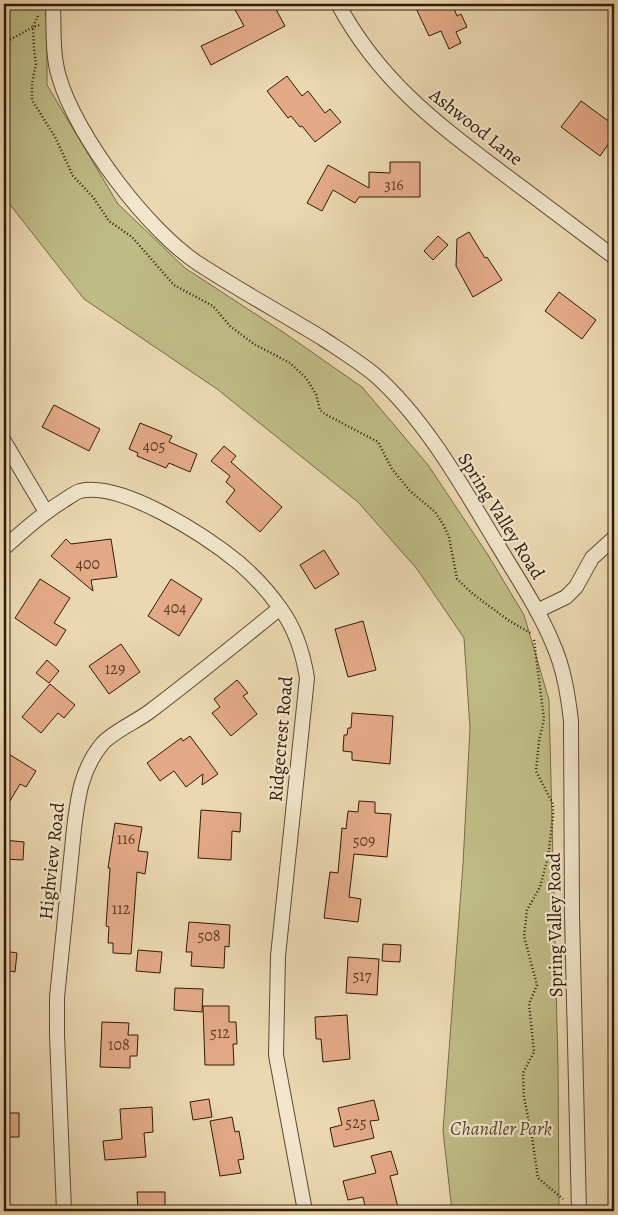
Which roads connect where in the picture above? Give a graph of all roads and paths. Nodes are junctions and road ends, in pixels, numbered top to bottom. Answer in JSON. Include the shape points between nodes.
{"nodes":[{"id":1,"x":338,"y":4,"type":"edge"},
{"id":2,"x":54,"y":5,"type":"edge"},
{"id":3,"x":54,"y":22,"type":"junction"},
{"id":4,"x":33,"y":27,"type":"junction"},
{"id":5,"x":4,"y":43,"type":"edge"},
{"id":6,"x":614,"y":257,"type":"edge"},
{"id":7,"x":4,"y":441,"type":"edge"},
{"id":8,"x":46,"y":512,"type":"junction"},
{"id":9,"x":614,"y":538,"type":"edge"},
{"id":10,"x":4,"y":548,"type":"edge"},
{"id":11,"x":280,"y":608,"type":"junction"},
{"id":12,"x":537,"y":611,"type":"junction"},
{"id":13,"x":64,"y":1211,"type":"edge"},
{"id":14,"x":305,"y":1211,"type":"edge"},
{"id":15,"x":579,"y":1211,"type":"edge"}],
"edges":[{"from":1,"to":6,"type":"street","name":"Ashwood Lane","via":[[365,48],[409,98],[440,126]]},
{"from":2,"to":3,"type":"street","name":"Spring Valley Road"},
{"from":2,"to":4,"type":"path","via":[[39,13]]},
{"from":3,"to":4,"type":"path"},
{"from":3,"to":12,"type":"street","name":"Spring Valley Road","via":[[54,50],[65,98],[108,168],[140,210],[196,262],[354,359],[394,394],[433,443]]},
{"from":4,"to":5,"type":"path"},
{"from":4,"to":15,"type":"path","via":[[36,64],[32,100],[55,137],[73,176],[110,221],[132,237],[174,285],[214,306],[230,326],[254,344],[290,363],[306,378],[316,394],[320,410],[378,442],[392,469],[443,524],[457,579],[508,620],[532,633],[544,719],[536,771],[553,804],[554,816],[548,857],[540,887],[527,910],[524,936],[537,985],[529,1004],[534,1052],[524,1073],[524,1097],[538,1178]]},
{"from":7,"to":8,"type":"street"},
{"from":8,"to":10,"type":"street","name":"Ridgecrest Road"},
{"from":8,"to":11,"type":"street","name":"Ridgecrest Road","via":[[78,492],[104,490],[125,497],[172,518],[218,547],[259,583]]},
{"from":9,"to":12,"type":"street","via":[[592,558],[566,597]]},
{"from":11,"to":13,"type":"street","name":"Highview Road","via":[[198,675],[104,742],[83,776],[77,801],[57,997]]},
{"from":11,"to":14,"type":"street","name":"Ridgecrest Road","via":[[296,636],[308,678],[278,956],[276,1056]]},
{"from":12,"to":15,"type":"street","name":"Spring Valley Road","via":[[562,670],[570,721]]}]}
